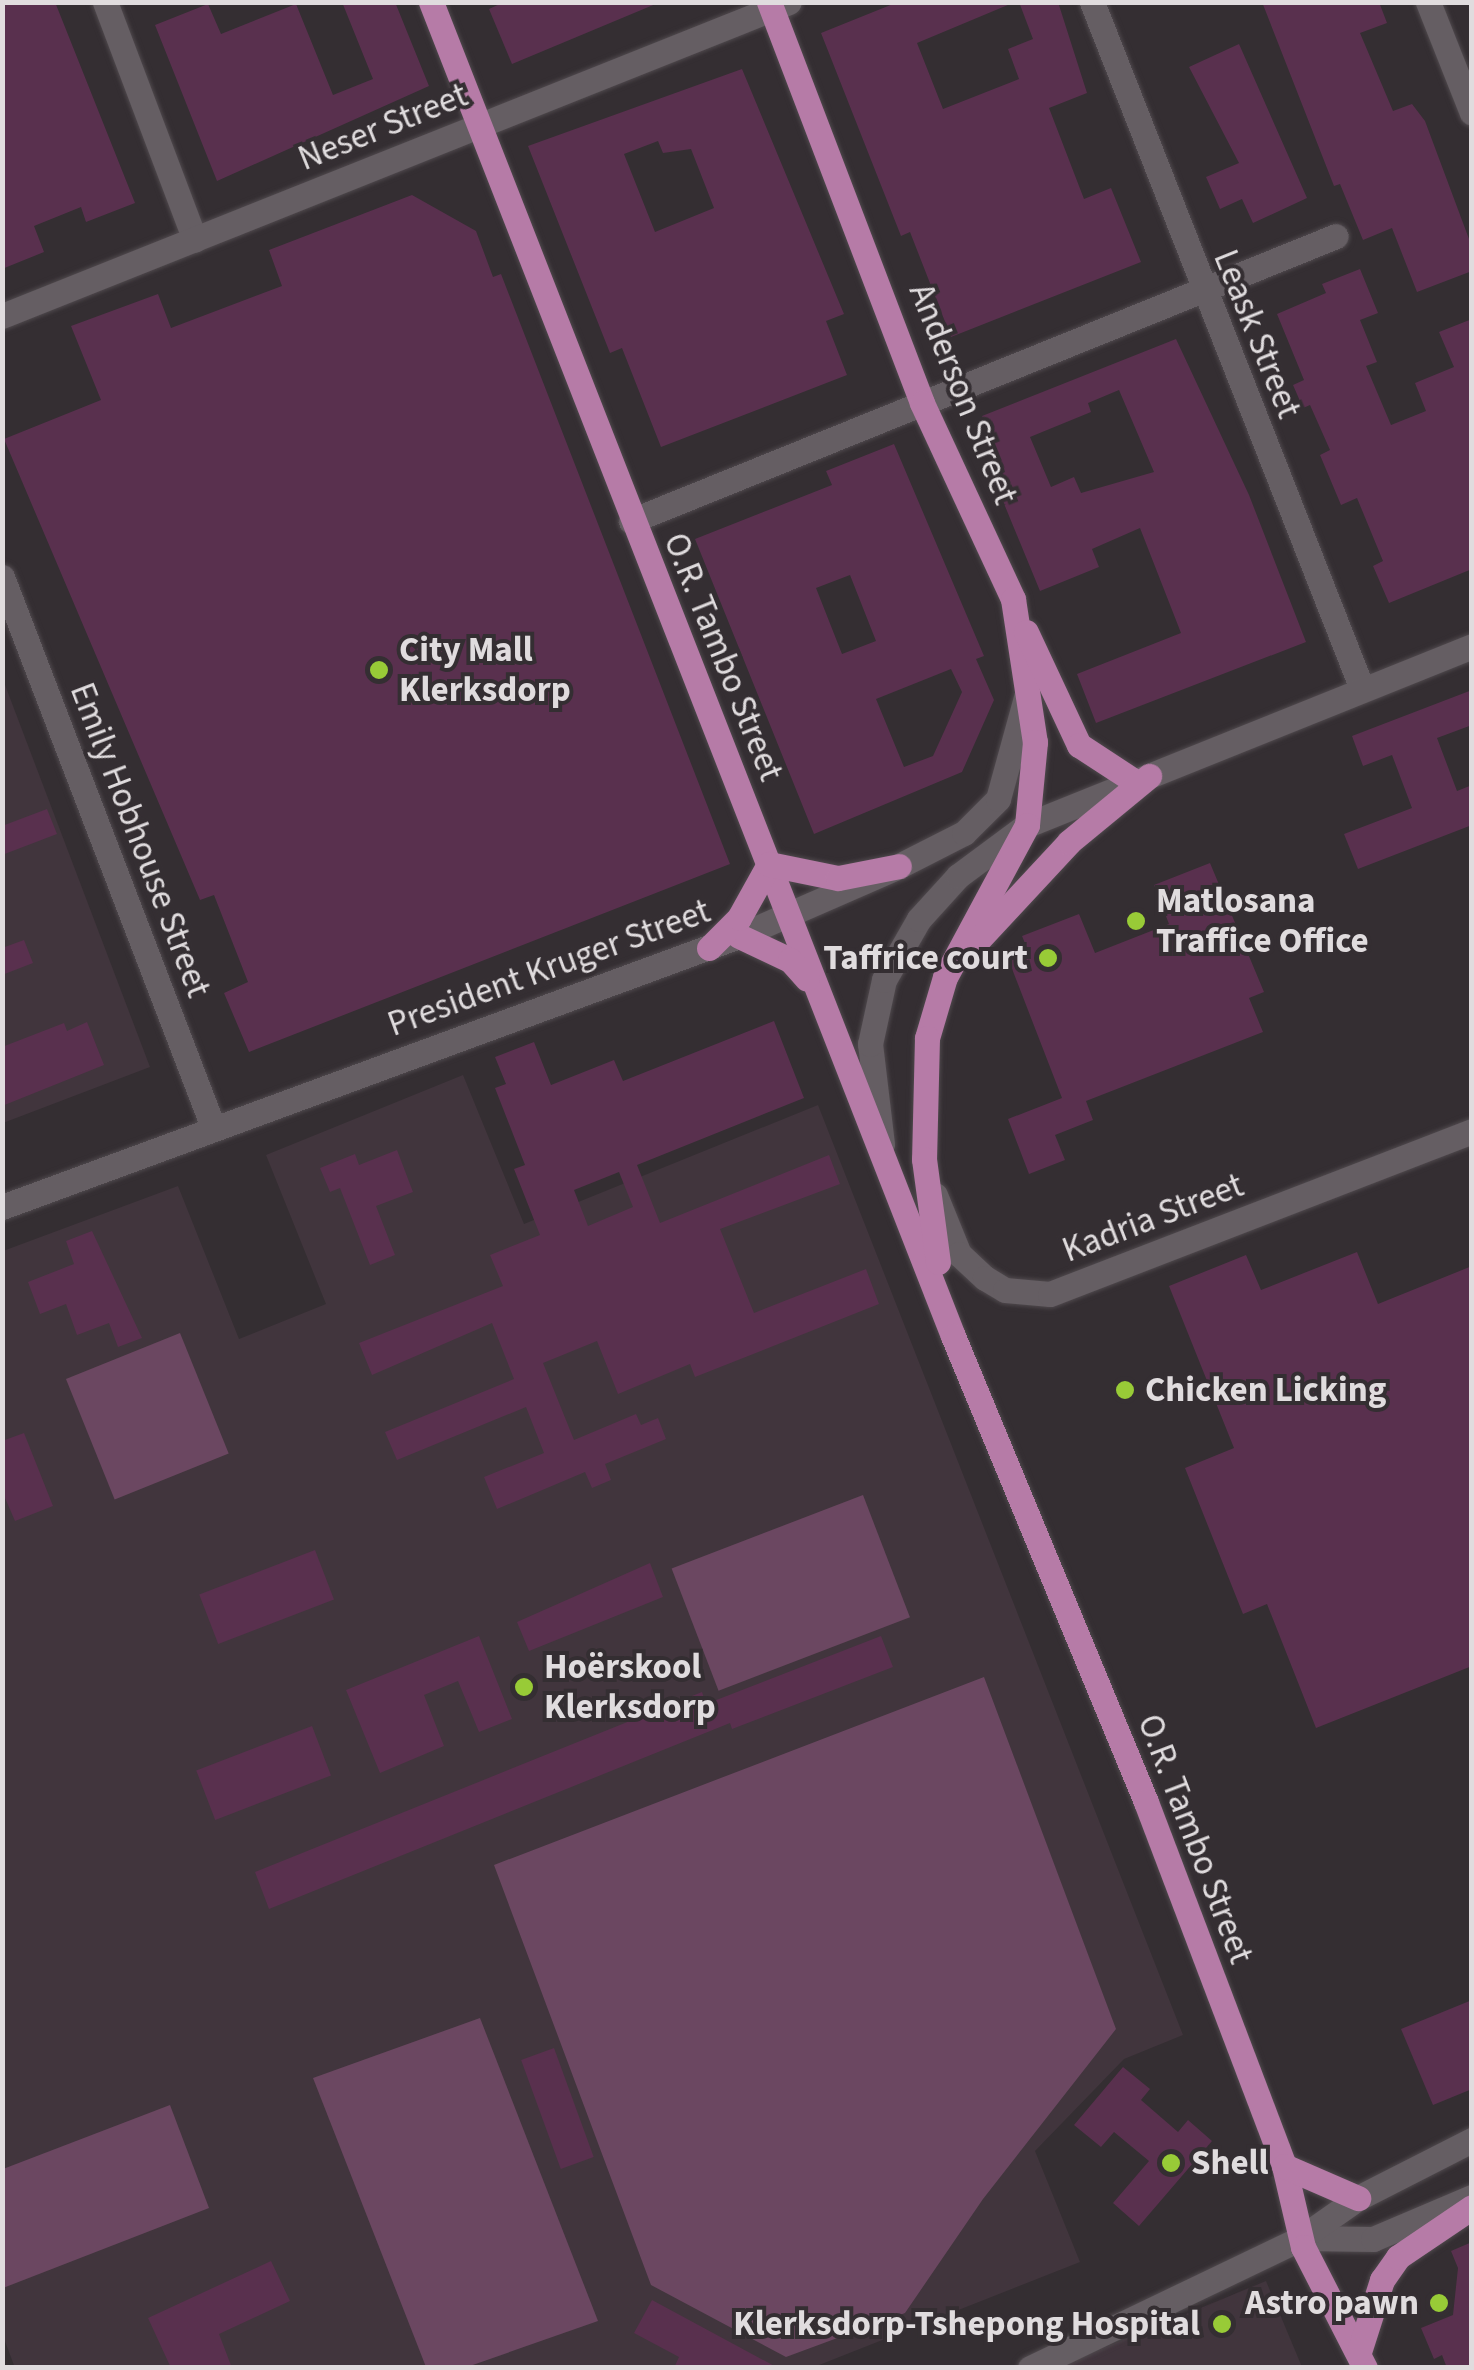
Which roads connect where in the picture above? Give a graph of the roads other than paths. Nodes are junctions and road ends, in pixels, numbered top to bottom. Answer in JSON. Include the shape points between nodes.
{"nodes":[{"id":1,"x":105,"y":2,"type":"edge"},
{"id":2,"x":431,"y":2,"type":"edge"},
{"id":3,"x":1092,"y":2,"type":"edge"},
{"id":4,"x":1428,"y":2,"type":"edge"},
{"id":5,"x":776,"y":5,"type":"edge"},
{"id":6,"x":1472,"y":113,"type":"edge"},
{"id":7,"x":479,"y":126,"type":"junction"},
{"id":8,"x":1336,"y":236,"type":"dead end"},
{"id":9,"x":195,"y":240,"type":"junction"},
{"id":10,"x":1202,"y":290,"type":"junction"},
{"id":11,"x":2,"y":316,"type":"edge"},
{"id":12,"x":922,"y":403,"type":"junction"},
{"id":13,"x":631,"y":522,"type":"junction"},
{"id":14,"x":2,"y":577,"type":"edge"},
{"id":15,"x":1013,"y":600,"type":"junction"},
{"id":16,"x":1472,"y":646,"type":"edge"},
{"id":17,"x":1362,"y":689,"type":"junction"},
{"id":18,"x":1027,"y":694,"type":"junction"},
{"id":19,"x":1141,"y":778,"type":"junction"},
{"id":20,"x":1027,"y":825,"type":"junction"},
{"id":21,"x":768,"y":864,"type":"junction"},
{"id":22,"x":900,"y":866,"type":"junction"},
{"id":23,"x":789,"y":917,"type":"junction"},
{"id":24,"x":739,"y":936,"type":"junction"},
{"id":25,"x":709,"y":948,"type":"junction"},
{"id":26,"x":944,"y":977,"type":"junction"},
{"id":27,"x":820,"y":994,"type":"junction"},
{"id":28,"x":213,"y":1127,"type":"junction"},
{"id":29,"x":1472,"y":1131,"type":"edge"},
{"id":30,"x":884,"y":1154,"type":"junction"},
{"id":31,"x":924,"y":1160,"type":"junction"},
{"id":32,"x":2,"y":1207,"type":"edge"},
{"id":33,"x":953,"y":1336,"type":"junction"},
{"id":34,"x":1472,"y":2140,"type":"edge"},
{"id":35,"x":1284,"y":2166,"type":"junction"},
{"id":36,"x":1472,"y":2197,"type":"edge"},
{"id":37,"x":1351,"y":2203,"type":"junction"},
{"id":38,"x":1472,"y":2208,"type":"edge"},
{"id":39,"x":1301,"y":2238,"type":"junction"},
{"id":40,"x":1362,"y":2360,"type":"edge"},
{"id":41,"x":1030,"y":2368,"type":"edge"}],
"edges":[{"from":1,"to":9,"type":"street"},
{"from":2,"to":7,"type":"main road","name":"O.R. Tambo Street"},
{"from":3,"to":10,"type":"street","name":"Leask Street"},
{"from":4,"to":6,"type":"street"},
{"from":5,"to":7,"type":"street","name":"Neser Street"},
{"from":5,"to":12,"type":"main road","name":"Anderson Street"},
{"from":7,"to":9,"type":"street","name":"Neser Street"},
{"from":7,"to":13,"type":"main road","name":"O.R. Tambo Street"},
{"from":8,"to":10,"type":"street"},
{"from":9,"to":11,"type":"street","name":"Neser Street"},
{"from":10,"to":12,"type":"street"},
{"from":10,"to":17,"type":"street","name":"Leask Street"},
{"from":12,"to":13,"type":"street"},
{"from":12,"to":15,"type":"main road","name":"Anderson Street"},
{"from":13,"to":21,"type":"main road","name":"O.R. Tambo Street"},
{"from":14,"to":28,"type":"street","name":"Emily Hobhouse Street"},
{"from":15,"to":18,"type":"main road","name":"Anderson Street"},
{"from":15,"to":19,"type":"main road","via":[[1079,745]]},
{"from":16,"to":17,"type":"street"},
{"from":17,"to":19,"type":"street"},
{"from":18,"to":20,"type":"main road","name":"Anderson Street","via":[[1035,742]]},
{"from":18,"to":22,"type":"street","name":"President Kruger Street","via":[[998,799],[964,833]]},
{"from":19,"to":20,"type":"street"},
{"from":19,"to":26,"type":"main road","via":[[1070,842]]},
{"from":20,"to":26,"type":"main road","name":"O.R. Tambo Street"},
{"from":20,"to":30,"type":"street","via":[[958,876],[920,918],[884,980],[870,1044]]},
{"from":21,"to":22,"type":"main road","via":[[838,878]]},
{"from":21,"to":23,"type":"main road","name":"O.R. Tambo Street"},
{"from":21,"to":25,"type":"main road","via":[[739,918]]},
{"from":22,"to":23,"type":"street","name":"President Kruger Street"},
{"from":23,"to":24,"type":"street","name":"President Kruger Street"},
{"from":23,"to":27,"type":"main road","name":"O.R. Tambo Street"},
{"from":24,"to":25,"type":"street","name":"President Kruger Street"},
{"from":24,"to":27,"type":"main road","via":[[790,960]]},
{"from":25,"to":28,"type":"street","name":"President Kruger Street"},
{"from":26,"to":31,"type":"main road","name":"O.R. Tambo Street","via":[[926,1038]]},
{"from":27,"to":30,"type":"main road","name":"O.R. Tambo Street"},
{"from":28,"to":32,"type":"street","name":"President Kruger Street"},
{"from":29,"to":31,"type":"street","name":"Kadria Street","via":[[1050,1294],[1005,1290],[959,1254]]},
{"from":30,"to":33,"type":"main road","name":"O.R. Tambo Street"},
{"from":31,"to":33,"type":"main road","name":"O.R. Tambo Street"},
{"from":33,"to":35,"type":"main road","name":"O.R. Tambo Street","via":[[1146,1802]]},
{"from":34,"to":37,"type":"street"},
{"from":35,"to":37,"type":"main road"},
{"from":35,"to":39,"type":"main road","name":"O.R. Tambo Street"},
{"from":36,"to":39,"type":"street","via":[[1373,2239]]},
{"from":37,"to":39,"type":"street"},
{"from":38,"to":40,"type":"main road","via":[[1398,2257],[1382,2280]]},
{"from":39,"to":40,"type":"main road","name":"O.R. Tambo Street"},
{"from":39,"to":41,"type":"street"}]}
